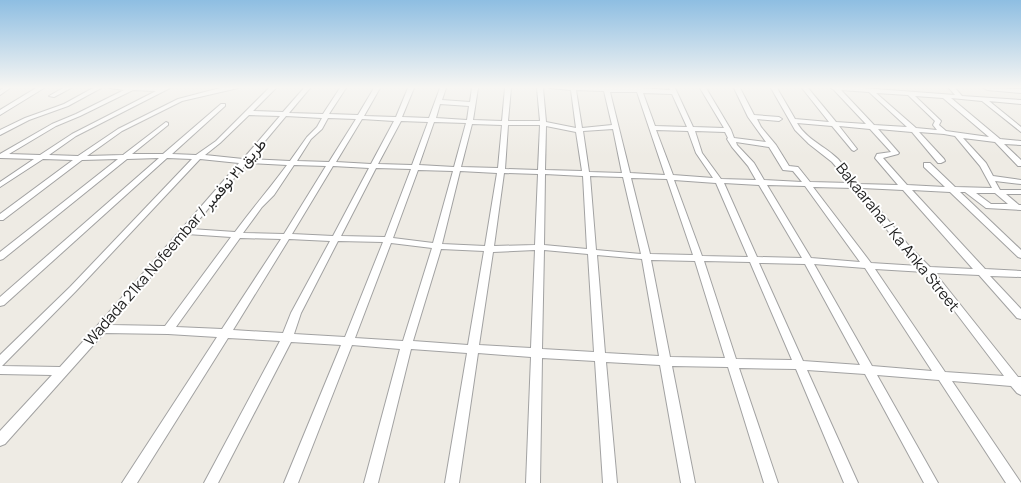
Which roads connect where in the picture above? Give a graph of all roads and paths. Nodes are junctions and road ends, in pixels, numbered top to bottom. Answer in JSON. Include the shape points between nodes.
{"nodes":[{"id":1,"x":51,"y":111,"type":"edge"},
{"id":2,"x":87,"y":111,"type":"edge"},
{"id":3,"x":121,"y":111,"type":"edge"},
{"id":4,"x":158,"y":111,"type":"edge"},
{"id":5,"x":217,"y":111,"type":"edge"},
{"id":6,"x":251,"y":111,"type":"edge"},
{"id":7,"x":290,"y":111,"type":"edge"},
{"id":8,"x":329,"y":111,"type":"edge"},
{"id":9,"x":365,"y":111,"type":"edge"},
{"id":10,"x":402,"y":111,"type":"edge"},
{"id":11,"x":436,"y":111,"type":"edge"},
{"id":12,"x":471,"y":111,"type":"edge"},
{"id":13,"x":505,"y":111,"type":"edge"},
{"id":14,"x":543,"y":111,"type":"edge"},
{"id":15,"x":576,"y":111,"type":"edge"},
{"id":16,"x":612,"y":111,"type":"edge"},
{"id":17,"x":647,"y":111,"type":"edge"},
{"id":18,"x":683,"y":111,"type":"edge"},
{"id":19,"x":716,"y":111,"type":"edge"},
{"id":20,"x":748,"y":111,"type":"edge"},
{"id":21,"x":787,"y":111,"type":"edge"},
{"id":22,"x":822,"y":111,"type":"edge"},
{"id":23,"x":857,"y":111,"type":"edge"},
{"id":24,"x":891,"y":111,"type":"edge"},
{"id":25,"x":927,"y":111,"type":"edge"},
{"id":26,"x":962,"y":111,"type":"edge"},
{"id":27,"x":997,"y":111,"type":"edge"},
{"id":28,"x":249,"y":113,"type":"junction"},
{"id":29,"x":287,"y":114,"type":"junction"},
{"id":30,"x":326,"y":115,"type":"junction"},
{"id":31,"x":362,"y":117,"type":"junction"},
{"id":32,"x":751,"y":117,"type":"junction"},
{"id":33,"x":399,"y":118,"type":"junction"},
{"id":34,"x":434,"y":119,"type":"junction"},
{"id":35,"x":779,"y":119,"type":"dead end"},
{"id":36,"x":792,"y":120,"type":"junction"},
{"id":37,"x":470,"y":121,"type":"junction"},
{"id":38,"x":544,"y":123,"type":"junction"},
{"id":39,"x":831,"y":123,"type":"junction"},
{"id":40,"x":166,"y":124,"type":"dead end"},
{"id":41,"x":504,"y":124,"type":"junction"},
{"id":42,"x":871,"y":125,"type":"junction"},
{"id":43,"x":616,"y":127,"type":"junction"},
{"id":44,"x":653,"y":128,"type":"junction"},
{"id":45,"x":578,"y":129,"type":"junction"},
{"id":46,"x":692,"y":129,"type":"junction"},
{"id":47,"x":913,"y":129,"type":"junction"},
{"id":48,"x":728,"y":130,"type":"junction"},
{"id":49,"x":1021,"y":130,"type":"edge"},
{"id":50,"x":944,"y":132,"type":"junction"},
{"id":51,"x":0,"y":133,"type":"edge"},
{"id":52,"x":957,"y":135,"type":"junction"},
{"id":53,"x":730,"y":139,"type":"junction"},
{"id":54,"x":998,"y":140,"type":"junction"},
{"id":55,"x":1021,"y":143,"type":"edge"},
{"id":56,"x":773,"y":145,"type":"junction"},
{"id":57,"x":854,"y":149,"type":"dead end"},
{"id":58,"x":1,"y":156,"type":"edge"},
{"id":59,"x":163,"y":156,"type":"junction"},
{"id":60,"x":40,"y":157,"type":"junction"},
{"id":61,"x":122,"y":157,"type":"junction"},
{"id":62,"x":198,"y":157,"type":"junction"},
{"id":63,"x":82,"y":158,"type":"junction"},
{"id":64,"x":245,"y":161,"type":"junction"},
{"id":65,"x":941,"y":161,"type":"dead end"},
{"id":66,"x":291,"y":163,"type":"junction"},
{"id":67,"x":332,"y":164,"type":"junction"},
{"id":68,"x":1021,"y":164,"type":"edge"},
{"id":69,"x":927,"y":165,"type":"dead end"},
{"id":70,"x":373,"y":166,"type":"junction"},
{"id":71,"x":415,"y":168,"type":"junction"},
{"id":72,"x":458,"y":169,"type":"junction"},
{"id":73,"x":501,"y":171,"type":"junction"},
{"id":74,"x":541,"y":172,"type":"junction"},
{"id":75,"x":586,"y":173,"type":"junction"},
{"id":76,"x":628,"y":176,"type":"junction"},
{"id":77,"x":671,"y":177,"type":"junction"},
{"id":78,"x":990,"y":178,"type":"junction"},
{"id":79,"x":719,"y":181,"type":"junction"},
{"id":80,"x":1021,"y":182,"type":"edge"},
{"id":81,"x":762,"y":183,"type":"junction"},
{"id":82,"x":0,"y":185,"type":"edge"},
{"id":83,"x":808,"y":185,"type":"junction"},
{"id":84,"x":857,"y":187,"type":"junction"},
{"id":85,"x":906,"y":189,"type":"junction"},
{"id":86,"x":953,"y":190,"type":"junction"},
{"id":87,"x":967,"y":190,"type":"junction"},
{"id":88,"x":998,"y":192,"type":"junction"},
{"id":89,"x":1021,"y":192,"type":"edge"},
{"id":90,"x":1019,"y":208,"type":"edge"},
{"id":91,"x":0,"y":218,"type":"edge"},
{"id":92,"x":186,"y":231,"type":"junction"},
{"id":93,"x":237,"y":235,"type":"junction"},
{"id":94,"x":287,"y":237,"type":"junction"},
{"id":95,"x":337,"y":238,"type":"junction"},
{"id":96,"x":388,"y":240,"type":"junction"},
{"id":97,"x":437,"y":246,"type":"junction"},
{"id":98,"x":541,"y":248,"type":"junction"},
{"id":99,"x":489,"y":249,"type":"junction"},
{"id":100,"x":591,"y":252,"type":"junction"},
{"id":101,"x":1021,"y":256,"type":"edge"},
{"id":102,"x":0,"y":257,"type":"edge"},
{"id":103,"x":646,"y":257,"type":"junction"},
{"id":104,"x":698,"y":257,"type":"junction"},
{"id":105,"x":752,"y":260,"type":"junction"},
{"id":106,"x":808,"y":261,"type":"junction"},
{"id":107,"x":868,"y":266,"type":"junction"},
{"id":108,"x":927,"y":269,"type":"junction"},
{"id":109,"x":983,"y":273,"type":"junction"},
{"id":110,"x":1021,"y":274,"type":"edge"},
{"id":111,"x":0,"y":303,"type":"edge"},
{"id":112,"x":1021,"y":315,"type":"edge"},
{"id":113,"x":101,"y":329,"type":"junction"},
{"id":114,"x":168,"y":330,"type":"junction"},
{"id":115,"x":223,"y":335,"type":"junction"},
{"id":116,"x":287,"y":338,"type":"junction"},
{"id":117,"x":348,"y":341,"type":"junction"},
{"id":118,"x":407,"y":344,"type":"junction"},
{"id":119,"x":473,"y":348,"type":"junction"},
{"id":120,"x":536,"y":352,"type":"junction"},
{"id":121,"x":600,"y":356,"type":"junction"},
{"id":122,"x":665,"y":361,"type":"junction"},
{"id":123,"x":0,"y":362,"type":"edge"},
{"id":124,"x":730,"y":362,"type":"junction"},
{"id":125,"x":800,"y":365,"type":"junction"},
{"id":126,"x":0,"y":370,"type":"edge"},
{"id":127,"x":62,"y":372,"type":"junction"},
{"id":128,"x":870,"y":372,"type":"junction"},
{"id":129,"x":942,"y":376,"type":"junction"},
{"id":130,"x":1019,"y":384,"type":"edge"},
{"id":131,"x":0,"y":440,"type":"edge"},
{"id":132,"x":129,"y":483,"type":"edge"},
{"id":133,"x":211,"y":483,"type":"edge"},
{"id":134,"x":291,"y":483,"type":"edge"},
{"id":135,"x":372,"y":483,"type":"edge"},
{"id":136,"x":452,"y":483,"type":"edge"},
{"id":137,"x":534,"y":483,"type":"edge"},
{"id":138,"x":610,"y":483,"type":"edge"},
{"id":139,"x":688,"y":483,"type":"edge"},
{"id":140,"x":770,"y":483,"type":"edge"},
{"id":141,"x":851,"y":483,"type":"edge"},
{"id":142,"x":931,"y":483,"type":"edge"},
{"id":143,"x":1014,"y":483,"type":"edge"}],
"edges":[{"from":1,"to":51,"type":"street"},
{"from":2,"to":58,"type":"street","via":[[54,125]]},
{"from":3,"to":60,"type":"street","via":[[82,130]]},
{"from":4,"to":63,"type":"street","via":[[120,130]]},
{"from":5,"to":59,"type":"street"},
{"from":6,"to":28,"type":"street"},
{"from":7,"to":29,"type":"street","name":"Wadada 21ka Nofeembar / طريق ٢١ نوفمبر"},
{"from":8,"to":30,"type":"street"},
{"from":9,"to":31,"type":"street"},
{"from":10,"to":33,"type":"street"},
{"from":11,"to":34,"type":"street"},
{"from":12,"to":37,"type":"street"},
{"from":13,"to":41,"type":"street"},
{"from":14,"to":38,"type":"street"},
{"from":15,"to":45,"type":"street"},
{"from":16,"to":43,"type":"street"},
{"from":17,"to":44,"type":"street"},
{"from":18,"to":46,"type":"street"},
{"from":19,"to":48,"type":"street"},
{"from":20,"to":32,"type":"street"},
{"from":21,"to":36,"type":"street","name":"Bakaaraha / Ka Anka Street"},
{"from":22,"to":39,"type":"street"},
{"from":23,"to":42,"type":"street"},
{"from":24,"to":47,"type":"street"},
{"from":25,"to":50,"type":"street"},
{"from":26,"to":54,"type":"street"},
{"from":27,"to":49,"type":"street"},
{"from":28,"to":29,"type":"street"},
{"from":28,"to":62,"type":"street"},
{"from":29,"to":30,"type":"street"},
{"from":29,"to":64,"type":"street","name":"Wadada 21ka Nofeembar / طريق ٢١ نوفمبر"},
{"from":30,"to":31,"type":"street"},
{"from":30,"to":66,"type":"street","via":[[320,128]]},
{"from":31,"to":33,"type":"street"},
{"from":31,"to":67,"type":"street"},
{"from":32,"to":35,"type":"street"},
{"from":32,"to":56,"type":"street"},
{"from":33,"to":34,"type":"street"},
{"from":33,"to":70,"type":"street"},
{"from":34,"to":37,"type":"street"},
{"from":34,"to":71,"type":"street"},
{"from":36,"to":39,"type":"street"},
{"from":36,"to":84,"type":"street","name":"Bakaaraha / Ka Anka Street","via":[[806,138],[835,160]]},
{"from":37,"to":41,"type":"street"},
{"from":37,"to":72,"type":"street"},
{"from":38,"to":41,"type":"street"},
{"from":38,"to":45,"type":"street"},
{"from":38,"to":74,"type":"street"},
{"from":39,"to":42,"type":"street"},
{"from":39,"to":57,"type":"street"},
{"from":40,"to":61,"type":"street"},
{"from":41,"to":73,"type":"street"},
{"from":42,"to":47,"type":"street"},
{"from":42,"to":85,"type":"street","via":[[896,153],[881,154],[879,158]]},
{"from":43,"to":45,"type":"street"},
{"from":43,"to":76,"type":"street"},
{"from":44,"to":46,"type":"street"},
{"from":44,"to":77,"type":"street"},
{"from":45,"to":75,"type":"street"},
{"from":46,"to":48,"type":"street"},
{"from":46,"to":79,"type":"street","via":[[699,153]]},
{"from":47,"to":50,"type":"street"},
{"from":47,"to":65,"type":"street"},
{"from":48,"to":53,"type":"street"},
{"from":50,"to":52,"type":"street"},
{"from":52,"to":54,"type":"street"},
{"from":52,"to":78,"type":"street"},
{"from":53,"to":56,"type":"street"},
{"from":53,"to":81,"type":"street"},
{"from":54,"to":55,"type":"street"},
{"from":54,"to":68,"type":"street"},
{"from":56,"to":83,"type":"street","via":[[786,168],[796,169]]},
{"from":58,"to":60,"type":"street"},
{"from":59,"to":61,"type":"street"},
{"from":59,"to":62,"type":"street"},
{"from":59,"to":111,"type":"street"},
{"from":60,"to":63,"type":"street"},
{"from":60,"to":82,"type":"street"},
{"from":61,"to":63,"type":"street"},
{"from":61,"to":102,"type":"street"},
{"from":62,"to":64,"type":"street"},
{"from":62,"to":123,"type":"street"},
{"from":63,"to":91,"type":"street"},
{"from":64,"to":66,"type":"street"},
{"from":64,"to":92,"type":"street","name":"Wadada 21ka Nofeembar / طريق ٢١ نوفمبر"},
{"from":66,"to":67,"type":"street"},
{"from":66,"to":93,"type":"street"},
{"from":67,"to":70,"type":"street"},
{"from":67,"to":94,"type":"street"},
{"from":69,"to":86,"type":"street"},
{"from":70,"to":71,"type":"street"},
{"from":70,"to":95,"type":"street"},
{"from":71,"to":72,"type":"street"},
{"from":71,"to":96,"type":"street"},
{"from":72,"to":73,"type":"street"},
{"from":72,"to":97,"type":"street"},
{"from":73,"to":74,"type":"street"},
{"from":73,"to":99,"type":"street"},
{"from":74,"to":75,"type":"street"},
{"from":74,"to":98,"type":"street"},
{"from":75,"to":76,"type":"street"},
{"from":75,"to":100,"type":"street"},
{"from":76,"to":77,"type":"street"},
{"from":76,"to":103,"type":"street"},
{"from":77,"to":79,"type":"street"},
{"from":77,"to":104,"type":"street"},
{"from":78,"to":80,"type":"street"},
{"from":78,"to":88,"type":"street"},
{"from":79,"to":81,"type":"street"},
{"from":79,"to":105,"type":"street"},
{"from":81,"to":83,"type":"street"},
{"from":81,"to":106,"type":"street"},
{"from":83,"to":84,"type":"street"},
{"from":83,"to":107,"type":"street"},
{"from":84,"to":85,"type":"street"},
{"from":84,"to":108,"type":"street","name":"Bakaaraha / Ka Anka Street"},
{"from":85,"to":86,"type":"street"},
{"from":85,"to":109,"type":"street"},
{"from":86,"to":87,"type":"street"},
{"from":86,"to":101,"type":"street"},
{"from":87,"to":88,"type":"street"},
{"from":87,"to":90,"type":"street","via":[[989,206]]},
{"from":88,"to":89,"type":"street"},
{"from":88,"to":90,"type":"street"},
{"from":92,"to":93,"type":"street"},
{"from":92,"to":113,"type":"street","name":"Wadada 21ka Nofeembar / طريق ٢١ نوفمبر"},
{"from":93,"to":94,"type":"street"},
{"from":93,"to":114,"type":"street"},
{"from":94,"to":95,"type":"street"},
{"from":94,"to":115,"type":"street"},
{"from":95,"to":96,"type":"street"},
{"from":95,"to":116,"type":"street","via":[[296,313]]},
{"from":96,"to":97,"type":"street"},
{"from":96,"to":117,"type":"street"},
{"from":97,"to":99,"type":"street"},
{"from":97,"to":118,"type":"street"},
{"from":98,"to":99,"type":"street"},
{"from":98,"to":100,"type":"street"},
{"from":98,"to":120,"type":"street"},
{"from":99,"to":119,"type":"street"},
{"from":100,"to":103,"type":"street"},
{"from":100,"to":121,"type":"street"},
{"from":103,"to":104,"type":"street"},
{"from":103,"to":122,"type":"street"},
{"from":104,"to":105,"type":"street"},
{"from":104,"to":124,"type":"street"},
{"from":105,"to":106,"type":"street"},
{"from":105,"to":125,"type":"street"},
{"from":106,"to":107,"type":"street"},
{"from":106,"to":128,"type":"street"},
{"from":107,"to":108,"type":"street"},
{"from":107,"to":129,"type":"street"},
{"from":108,"to":109,"type":"street"},
{"from":108,"to":130,"type":"street","name":"Bakaaraha / Ka Anka Street"},
{"from":109,"to":110,"type":"street"},
{"from":109,"to":112,"type":"street"},
{"from":113,"to":114,"type":"street"},
{"from":113,"to":127,"type":"street","name":"Wadada 21ka Nofeembar / طريق ٢١ نوفمبر"},
{"from":114,"to":115,"type":"street"},
{"from":115,"to":116,"type":"street"},
{"from":115,"to":132,"type":"street"},
{"from":116,"to":117,"type":"street"},
{"from":116,"to":133,"type":"street"},
{"from":117,"to":118,"type":"street"},
{"from":117,"to":134,"type":"street"},
{"from":118,"to":119,"type":"street"},
{"from":118,"to":135,"type":"street"},
{"from":119,"to":120,"type":"street"},
{"from":119,"to":136,"type":"street"},
{"from":120,"to":121,"type":"street"},
{"from":120,"to":137,"type":"street"},
{"from":121,"to":122,"type":"street"},
{"from":121,"to":138,"type":"street"},
{"from":122,"to":124,"type":"street"},
{"from":122,"to":139,"type":"street"},
{"from":124,"to":125,"type":"street"},
{"from":124,"to":140,"type":"street"},
{"from":125,"to":128,"type":"street"},
{"from":125,"to":141,"type":"street"},
{"from":126,"to":127,"type":"street"},
{"from":127,"to":131,"type":"street"},
{"from":128,"to":129,"type":"street"},
{"from":128,"to":142,"type":"street"},
{"from":129,"to":130,"type":"street"},
{"from":129,"to":143,"type":"street"}]}
